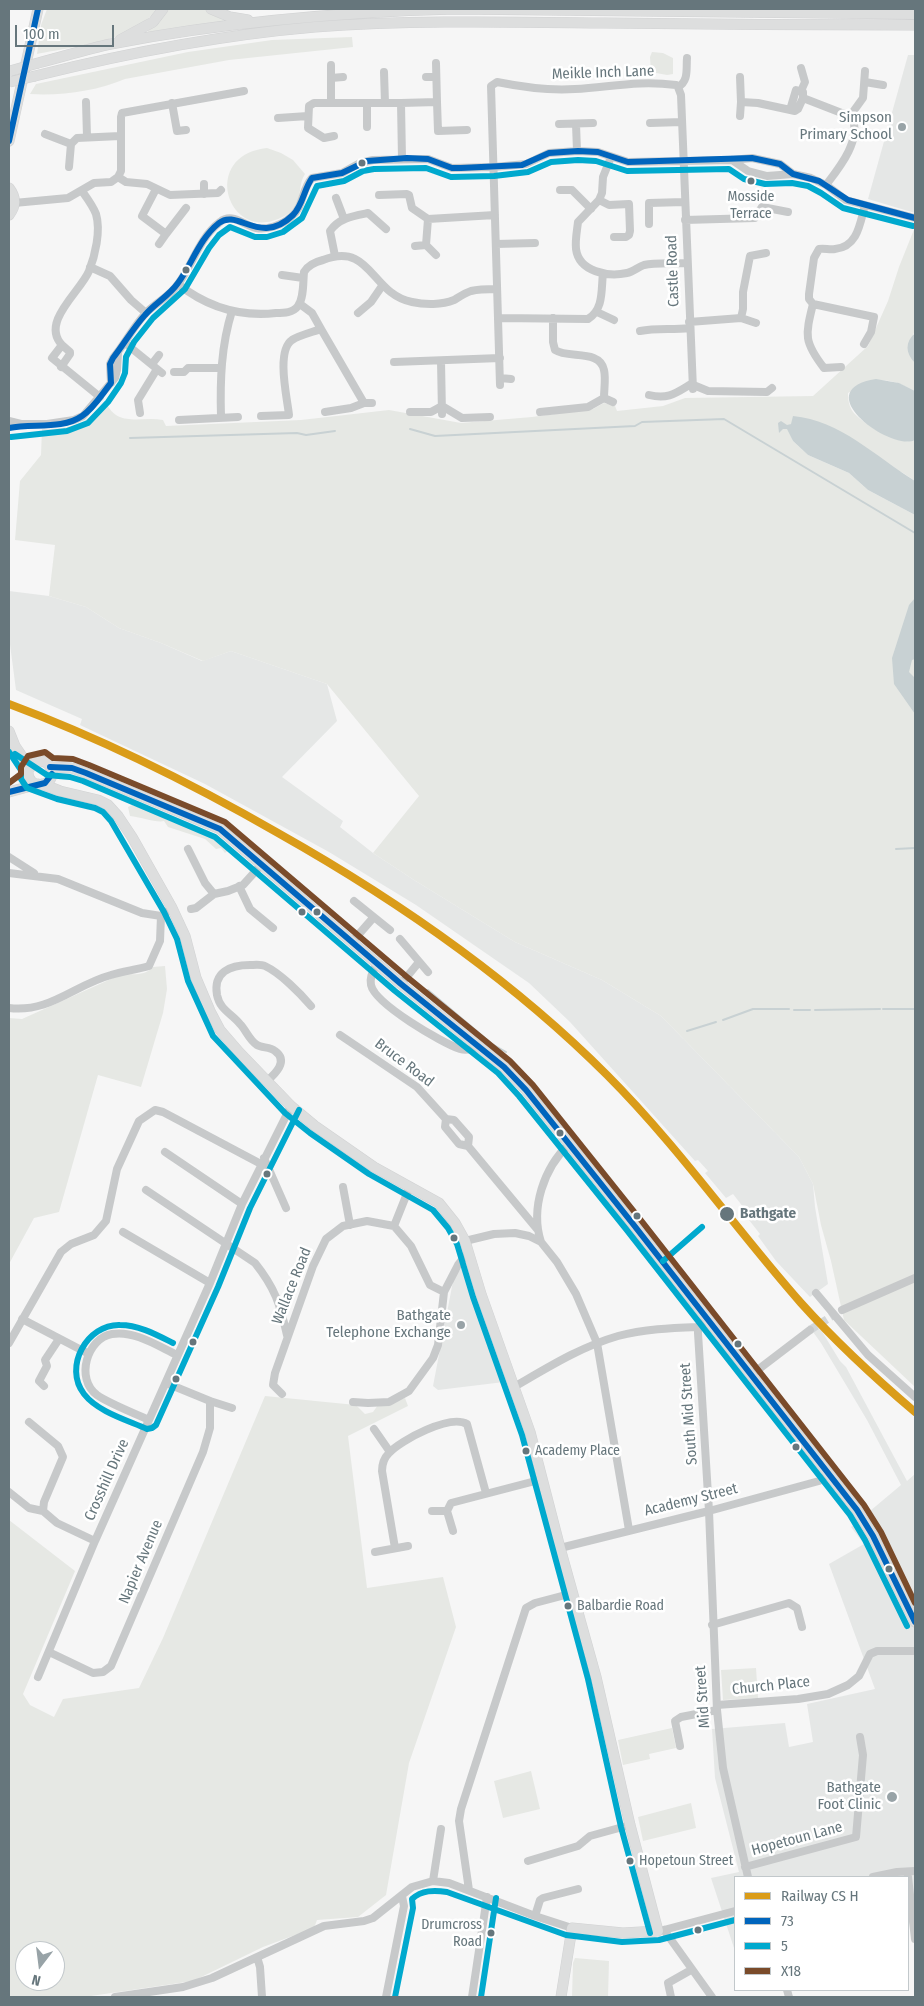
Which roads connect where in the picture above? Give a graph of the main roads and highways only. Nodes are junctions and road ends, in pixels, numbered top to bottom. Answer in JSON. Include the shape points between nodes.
{"nodes":[{"id":1,"x":38,"y":9,"type":"edge"},
{"id":2,"x":163,"y":9,"type":"edge"},
{"id":3,"x":211,"y":9,"type":"edge"},
{"id":4,"x":915,"y":14,"type":"edge"},
{"id":5,"x":255,"y":21,"type":"junction"},
{"id":6,"x":915,"y":25,"type":"edge"},
{"id":7,"x":110,"y":45,"type":"junction"},
{"id":8,"x":10,"y":71,"type":"edge"},
{"id":9,"x":10,"y":82,"type":"edge"},
{"id":10,"x":9,"y":140,"type":"edge"},
{"id":11,"x":12,"y":196,"type":"edge"},
{"id":12,"x":9,"y":215,"type":"edge"},
{"id":13,"x":10,"y":735,"type":"edge"},
{"id":14,"x":42,"y":776,"type":"junction"},
{"id":15,"x":11,"y":792,"type":"edge"},
{"id":16,"x":915,"y":1622,"type":"edge"},
{"id":17,"x":560,"y":1997,"type":"edge"}],
"edges":[{"from":1,"to":10,"type":"main road"},
{"from":2,"to":7,"type":"main road","via":[[153,22]]},
{"from":3,"to":5,"type":"main road","via":[[230,17]]},
{"from":4,"to":5,"type":"main road","via":[[455,9]]},
{"from":5,"to":7,"type":"main road"},
{"from":6,"to":9,"type":"main road","bridge":true,"via":[[524,21],[382,23],[177,45]]},
{"from":7,"to":8,"type":"main road","bridge":true},
{"from":11,"to":12,"type":"main road"},
{"from":13,"to":14,"type":"main road"},
{"from":13,"to":14,"type":"main road","via":[[39,761],[46,762]]},
{"from":14,"to":15,"type":"main road"},
{"from":14,"to":16,"type":"main road","via":[[72,768],[220,829],[401,984],[504,1067],[526,1090],[857,1510],[874,1536]]},
{"from":14,"to":17,"type":"main road","via":[[60,791],[98,800],[118,816],[172,908],[185,936],[196,978],[220,1030],[290,1106],[374,1167],[439,1203],[465,1241],[530,1432],[596,1677],[630,1825],[661,1931],[623,1933],[572,1928]]}]}
